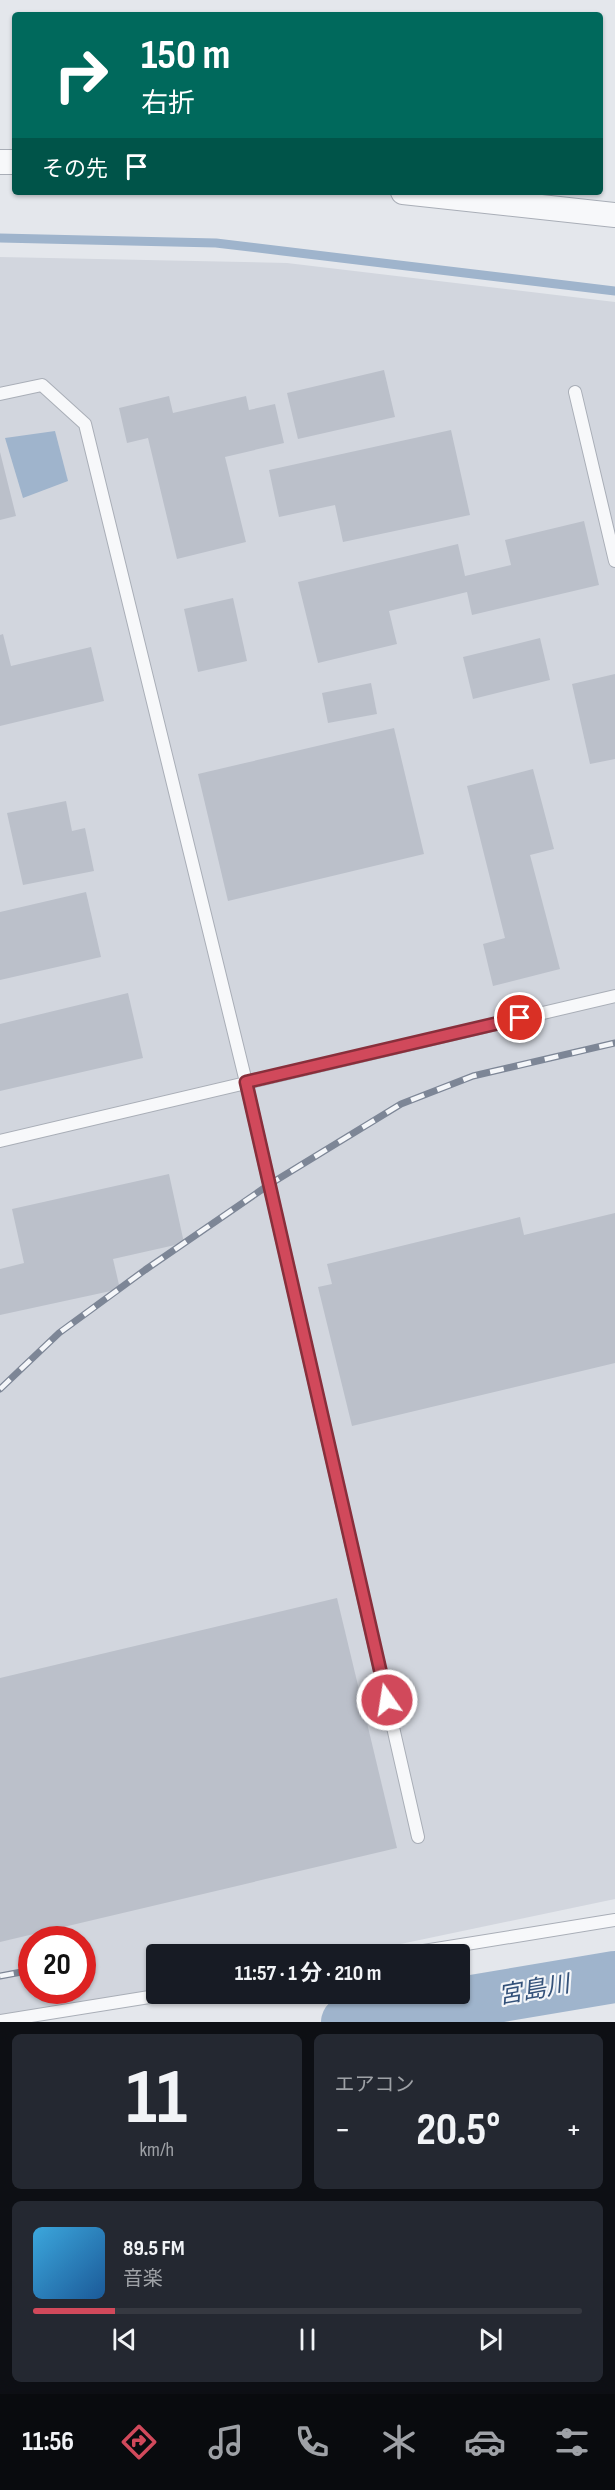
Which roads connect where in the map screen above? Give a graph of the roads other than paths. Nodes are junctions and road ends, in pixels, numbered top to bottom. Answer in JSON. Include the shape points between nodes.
{"nodes":[{"id":1,"x":431,"y":195,"type":"edge"},
{"id":2,"x":615,"y":215,"type":"edge"},
{"id":3,"x":575,"y":392,"type":"dead end"},
{"id":4,"x":0,"y":394,"type":"edge"},
{"id":5,"x":615,"y":561,"type":"edge"},
{"id":6,"x":615,"y":996,"type":"edge"},
{"id":7,"x":246,"y":1082,"type":"junction"},
{"id":8,"x":0,"y":1141,"type":"edge"},
{"id":9,"x":418,"y":1838,"type":"dead end"},
{"id":10,"x":615,"y":1920,"type":"edge"},
{"id":11,"x":467,"y":1944,"type":"edge"},
{"id":12,"x":146,"y":1998,"type":"edge"},
{"id":13,"x":0,"y":2021,"type":"edge"}],
"edges":[{"from":1,"to":2,"type":"street"},
{"from":3,"to":5,"type":"lane"},
{"from":4,"to":7,"type":"lane","via":[[42,386],[85,424]]},
{"from":6,"to":7,"type":"lane"},
{"from":7,"to":8,"type":"lane"},
{"from":7,"to":9,"type":"lane"},
{"from":10,"to":11,"type":"lane"},
{"from":12,"to":13,"type":"lane"}]}
